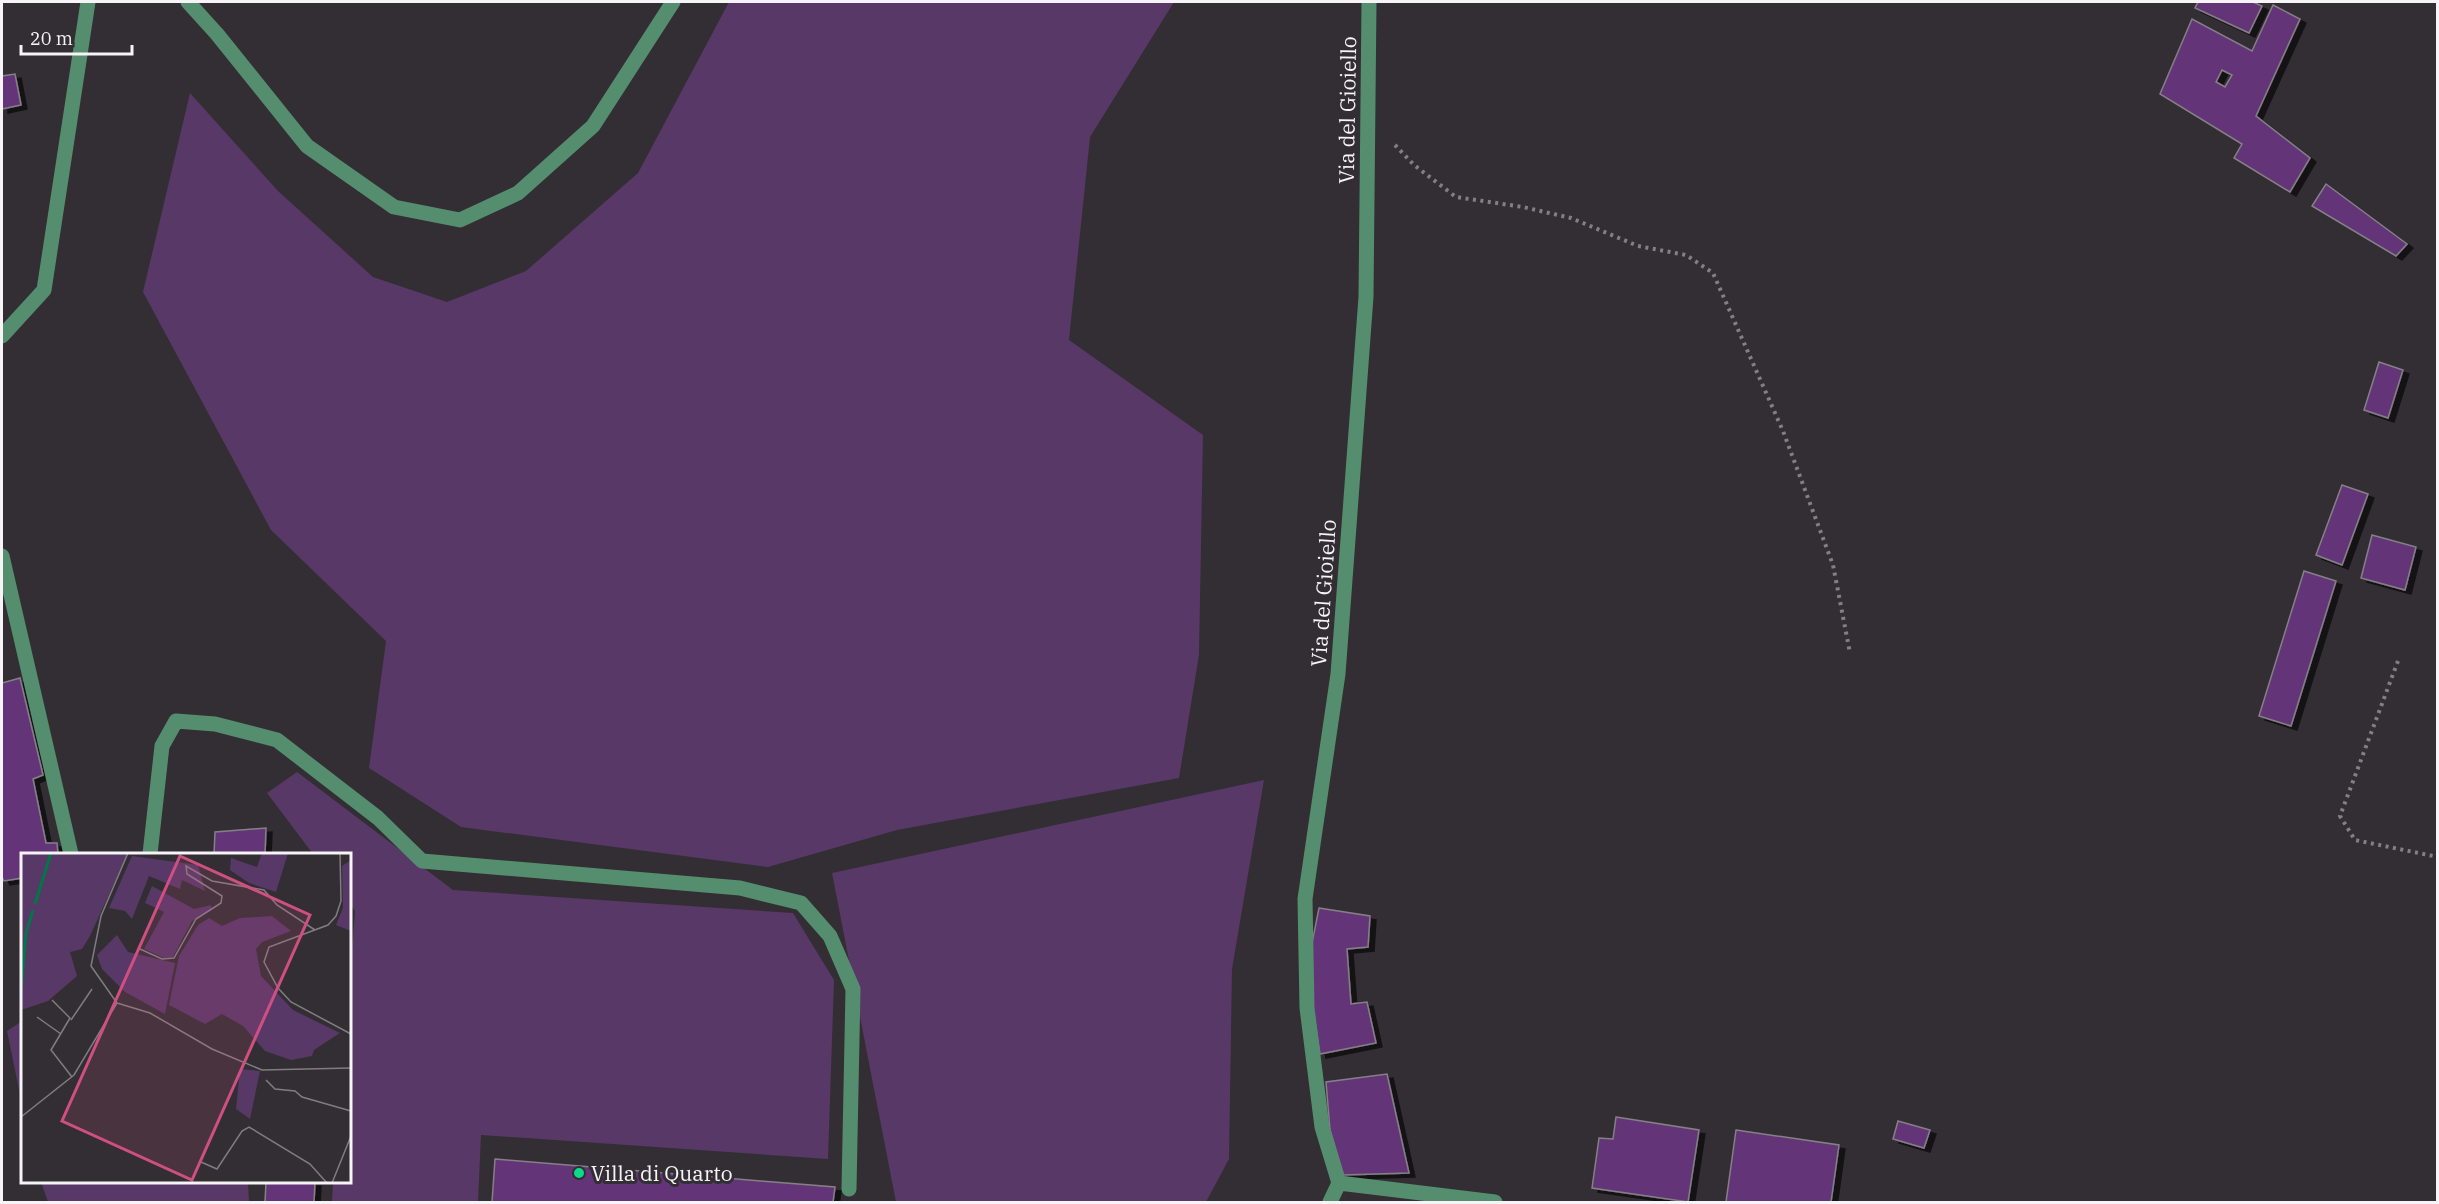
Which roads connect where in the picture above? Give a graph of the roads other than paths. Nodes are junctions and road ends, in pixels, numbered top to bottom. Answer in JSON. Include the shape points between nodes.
{"nodes":[{"id":1,"x":88,"y":2,"type":"edge"},
{"id":2,"x":188,"y":2,"type":"edge"},
{"id":3,"x":673,"y":2,"type":"edge"},
{"id":4,"x":1369,"y":2,"type":"edge"},
{"id":5,"x":2,"y":336,"type":"edge"},
{"id":6,"x":2,"y":556,"type":"edge"},
{"id":7,"x":71,"y":853,"type":"edge"},
{"id":8,"x":150,"y":853,"type":"edge"},
{"id":9,"x":1339,"y":1183,"type":"junction"},
{"id":10,"x":849,"y":1189,"type":"dead end"},
{"id":11,"x":1330,"y":1203,"type":"edge"},
{"id":12,"x":1495,"y":1203,"type":"edge"}],
"edges":[{"from":1,"to":5,"type":"street","via":[[44,290]]},
{"from":2,"to":3,"type":"street","via":[[307,146],[394,207],[460,220],[518,193],[593,126]]},
{"from":4,"to":9,"type":"street","name":"Via del Gioiello","via":[[1366,297],[1338,674],[1305,899],[1307,1008],[1322,1127]]},
{"from":6,"to":7,"type":"street"},
{"from":8,"to":10,"type":"street","via":[[162,746],[176,721],[215,724],[277,740],[378,818],[422,861],[740,888],[801,903],[830,936],[853,989]]},
{"from":9,"to":11,"type":"street"},
{"from":9,"to":12,"type":"street"}]}
